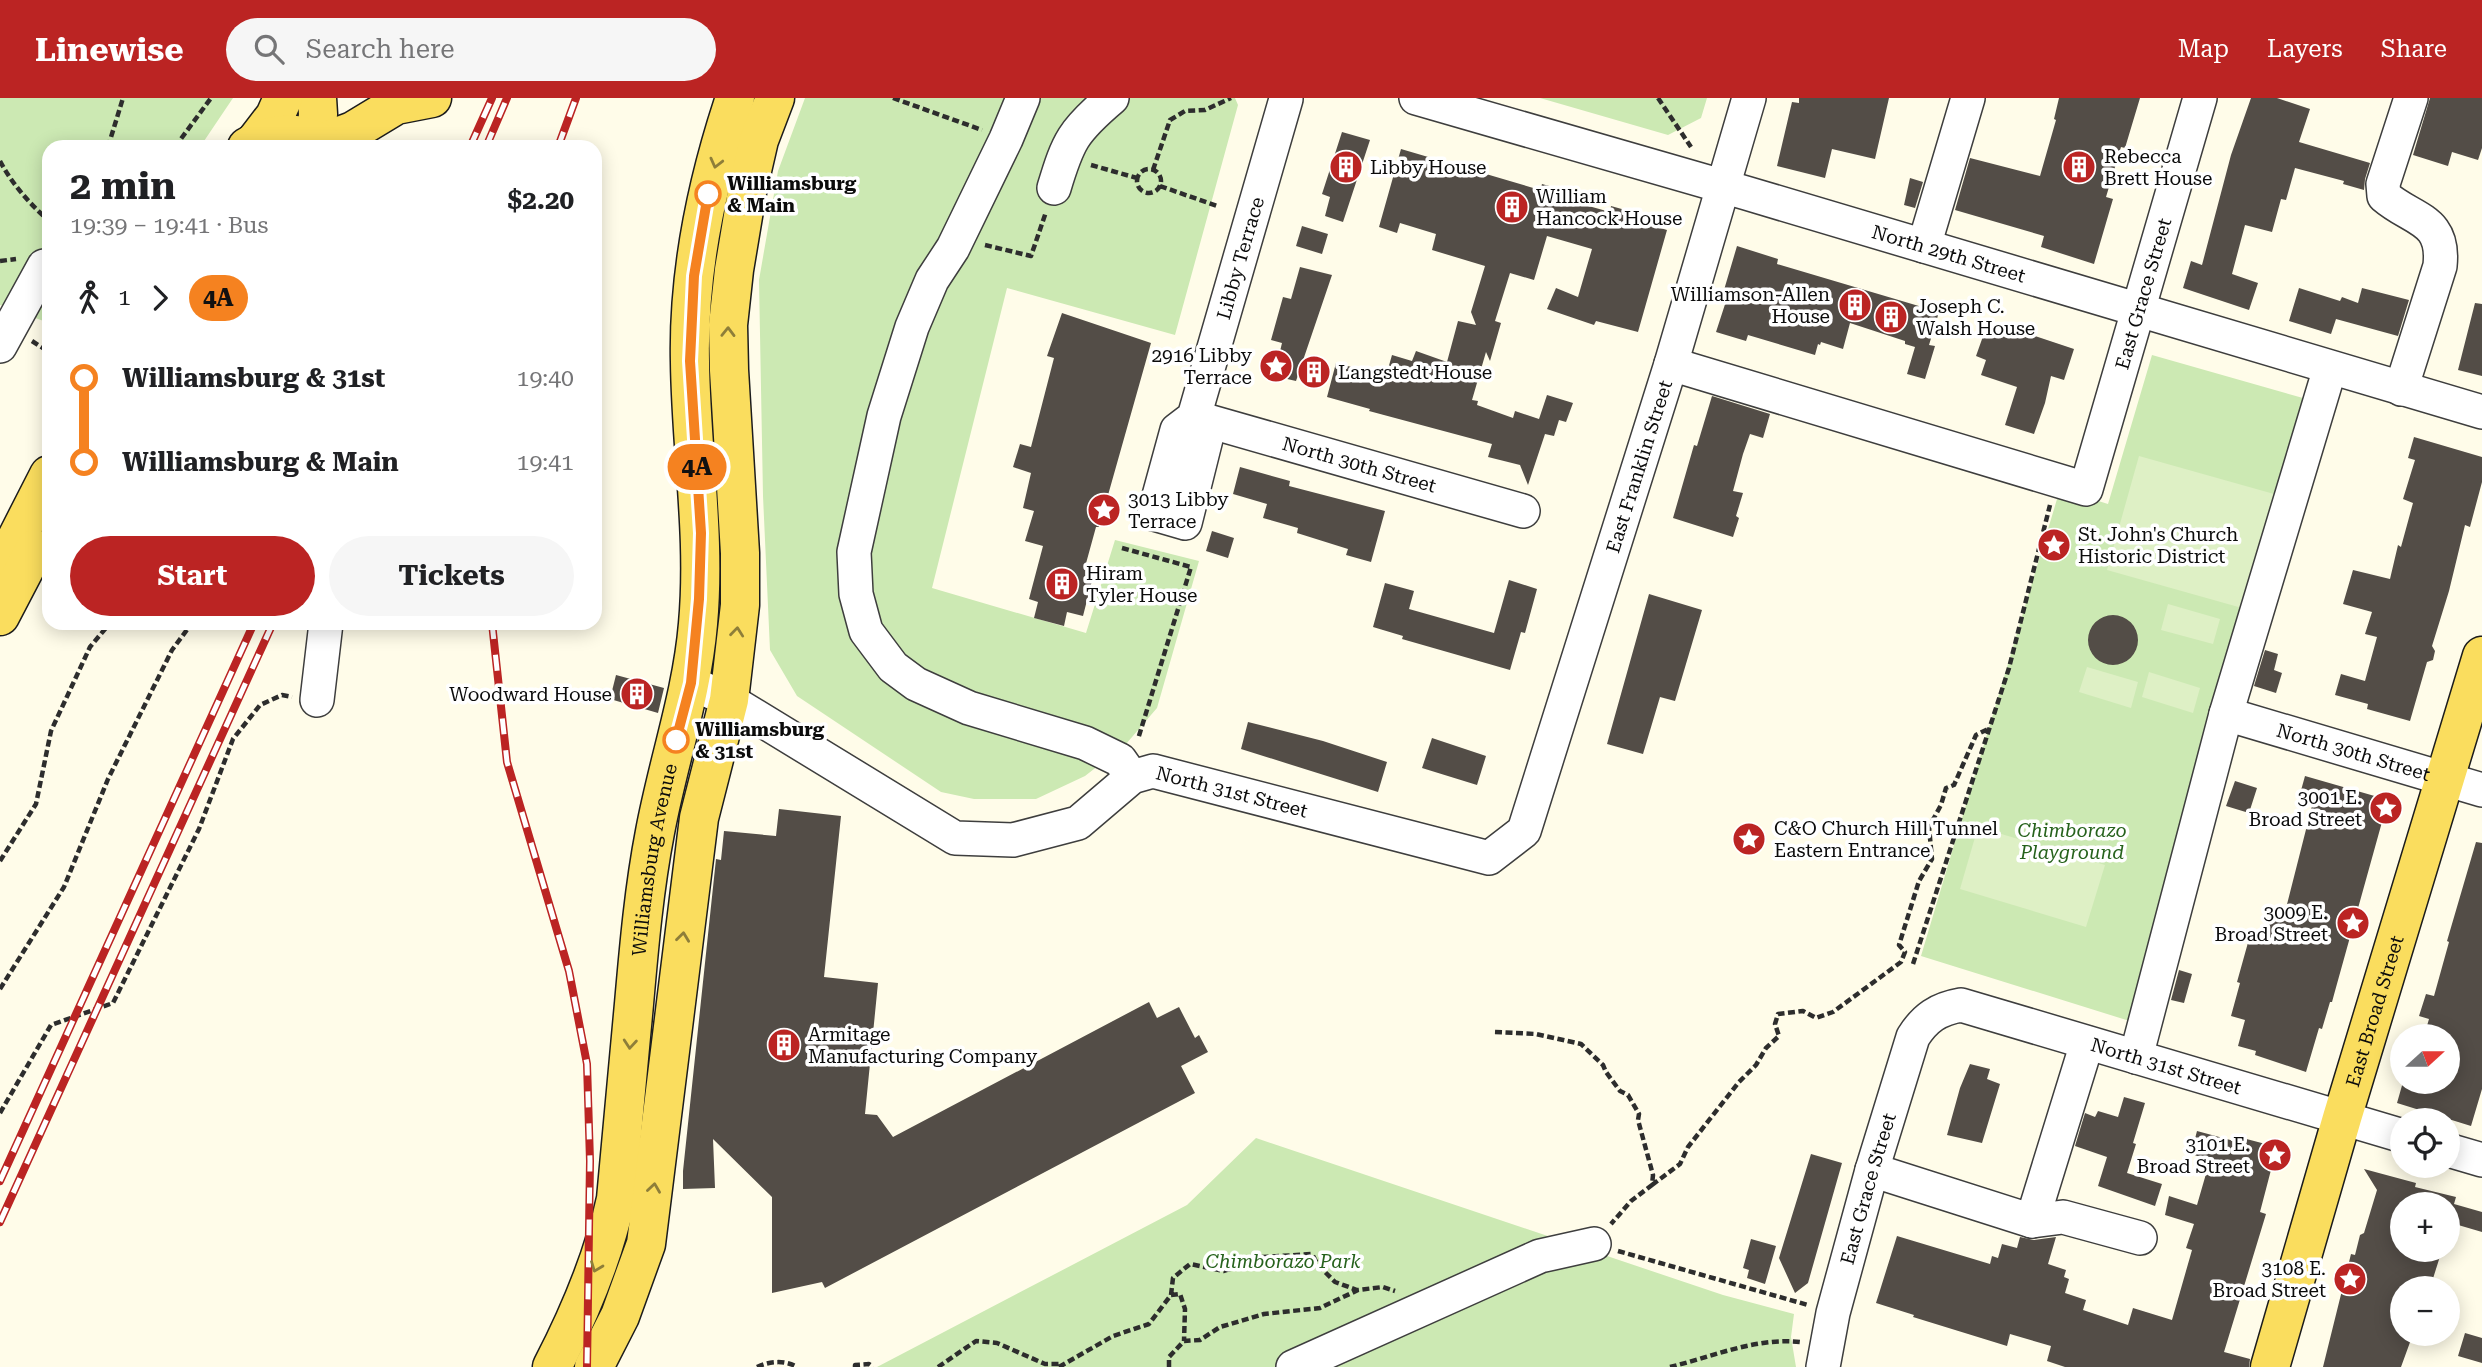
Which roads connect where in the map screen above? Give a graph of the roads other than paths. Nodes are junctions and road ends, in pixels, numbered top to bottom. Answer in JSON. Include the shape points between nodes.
{"nodes":[{"id":1,"x":283,"y":98,"type":"edge"},
{"id":2,"x":317,"y":98,"type":"edge"},
{"id":3,"x":432,"y":98,"type":"edge"},
{"id":4,"x":735,"y":98,"type":"edge"},
{"id":5,"x":775,"y":98,"type":"edge"},
{"id":6,"x":1023,"y":98,"type":"edge"},
{"id":7,"x":1112,"y":98,"type":"edge"},
{"id":8,"x":1293,"y":98,"type":"edge"},
{"id":9,"x":1416,"y":98,"type":"edge"},
{"id":10,"x":1749,"y":98,"type":"edge"},
{"id":11,"x":1968,"y":98,"type":"edge"},
{"id":12,"x":2200,"y":98,"type":"edge"},
{"id":13,"x":2411,"y":98,"type":"edge"},
{"id":14,"x":254,"y":140,"type":"edge"},
{"id":15,"x":263,"y":140,"type":"edge"},
{"id":16,"x":309,"y":140,"type":"edge"},
{"id":17,"x":321,"y":140,"type":"edge"},
{"id":18,"x":330,"y":140,"type":"edge"},
{"id":19,"x":387,"y":140,"type":"edge"},
{"id":20,"x":1059,"y":173,"type":"road end"},
{"id":21,"x":1723,"y":186,"type":"junction"},
{"id":22,"x":1924,"y":246,"type":"junction"},
{"id":23,"x":42,"y":271,"type":"edge"},
{"id":24,"x":2138,"y":309,"type":"junction"},
{"id":25,"x":0,"y":346,"type":"edge"},
{"id":26,"x":1671,"y":364,"type":"junction"},
{"id":27,"x":2330,"y":369,"type":"junction"},
{"id":28,"x":690,"y":370,"type":"junction"},
{"id":29,"x":729,"y":370,"type":"junction"},
{"id":30,"x":2401,"y":389,"type":"junction"},
{"id":31,"x":2482,"y":412,"type":"edge"},
{"id":32,"x":1194,"y":417,"type":"joint"},
{"id":33,"x":42,"y":489,"type":"edge"},
{"id":34,"x":1523,"y":512,"type":"dead end"},
{"id":35,"x":42,"y":535,"type":"edge"},
{"id":36,"x":0,"y":570,"type":"edge"},
{"id":37,"x":0,"y":616,"type":"edge"},
{"id":38,"x":326,"y":630,"type":"edge"},
{"id":39,"x":2482,"y":656,"type":"edge"},
{"id":40,"x":691,"y":683,"type":"junction"},
{"id":41,"x":317,"y":700,"type":"road end"},
{"id":42,"x":729,"y":700,"type":"junction"},
{"id":43,"x":2226,"y":714,"type":"junction"},
{"id":44,"x":1126,"y":769,"type":"junction"},
{"id":45,"x":2446,"y":780,"type":"junction"},
{"id":46,"x":2482,"y":790,"type":"edge"},
{"id":47,"x":1524,"y":831,"type":"joint"},
{"id":48,"x":635,"y":989,"type":"junction"},
{"id":49,"x":676,"y":994,"type":"junction"},
{"id":50,"x":1931,"y":1015,"type":"joint"},
{"id":51,"x":2087,"y":1043,"type":"junction"},
{"id":52,"x":2136,"y":1057,"type":"junction"},
{"id":53,"x":2342,"y":1118,"type":"junction"},
{"id":54,"x":2390,"y":1132,"type":"edge"},
{"id":55,"x":2460,"y":1154,"type":"edge"},
{"id":56,"x":2482,"y":1160,"type":"edge"},
{"id":57,"x":1872,"y":1170,"type":"junction"},
{"id":58,"x":2032,"y":1221,"type":"junction"},
{"id":59,"x":2140,"y":1238,"type":"dead end"},
{"id":60,"x":1603,"y":1247,"type":"road end"},
{"id":61,"x":552,"y":1367,"type":"edge"},
{"id":62,"x":594,"y":1367,"type":"edge"},
{"id":63,"x":1293,"y":1367,"type":"edge"},
{"id":64,"x":1823,"y":1367,"type":"edge"},
{"id":65,"x":2270,"y":1367,"type":"edge"}],
"edges":[{"from":1,"to":14,"type":"main road","via":[[275,116]]},
{"from":2,"to":17,"type":"main road"},
{"from":3,"to":18,"type":"main road","via":[[396,105]]},
{"from":3,"to":19,"type":"main road"},
{"from":4,"to":28,"type":"main road","name":"Williamsburg Avenue","one_way":true,"via":[[708,194],[694,276]]},
{"from":29,"to":5,"type":"main road","name":"Williamsburg Avenue","one_way":true,"via":[[729,312],[741,223],[759,140]]},
{"from":6,"to":44,"type":"street","via":[[912,327],[884,416],[854,552],[856,594],[866,631],[893,667],[916,684],[969,708],[1085,743]]},
{"from":7,"to":20,"type":"street","via":[[1071,139]]},
{"from":8,"to":32,"type":"street","name":"Libby Terrace"},
{"from":9,"to":21,"type":"street","name":"North 29th Street"},
{"from":10,"to":21,"type":"street","name":"East Franklin Street"},
{"from":11,"to":22,"type":"street"},
{"from":12,"to":24,"type":"street","name":"East Grace Street"},
{"from":13,"to":30,"type":"street","via":[[2383,184],[2384,196],[2433,228],[2441,251]]},
{"from":15,"to":16,"type":"main road","via":[[281,134]]},
{"from":21,"to":22,"type":"street","name":"North 29th Street"},
{"from":21,"to":26,"type":"street","name":"East Franklin Street"},
{"from":22,"to":24,"type":"street","name":"North 29th Street"},
{"from":23,"to":25,"type":"street"},
{"from":24,"to":26,"type":"street","name":"East Grace Street","via":[[2085,489]]},
{"from":24,"to":27,"type":"street","name":"North 29th Street"},
{"from":26,"to":47,"type":"street","name":"East Franklin Street"},
{"from":27,"to":30,"type":"street","name":"North 29th Street"},
{"from":27,"to":43,"type":"street"},
{"from":28,"to":29,"type":"street"},
{"from":28,"to":40,"type":"main road","name":"Williamsburg Avenue","via":[[701,546]]},
{"from":42,"to":29,"type":"main road","name":"Williamsburg Avenue","one_way":true,"via":[[740,605]]},
{"from":30,"to":31,"type":"street","name":"North 29th Street"},
{"from":32,"to":34,"type":"street","name":"North 30th Street"},
{"from":33,"to":36,"type":"main road"},
{"from":35,"to":37,"type":"main road"},
{"from":38,"to":41,"type":"street"},
{"from":39,"to":45,"type":"main road","name":"East Broad Street"},
{"from":40,"to":42,"type":"street","name":"North 31st Street"},
{"from":40,"to":48,"type":"main road","name":"Williamsburg Avenue","via":[[655,831]]},
{"from":42,"to":44,"type":"street","name":"North 31st Street","via":[[955,838],[1013,840],[1078,823]]},
{"from":49,"to":42,"type":"main road","name":"Williamsburg Avenue","one_way":true,"via":[[699,818]]},
{"from":43,"to":45,"type":"street","name":"North 30th Street"},
{"from":43,"to":52,"type":"street"},
{"from":44,"to":47,"type":"street","name":"North 31st Street","via":[[1153,771],[1489,858]]},
{"from":45,"to":46,"type":"street","name":"North 30th Street"},
{"from":45,"to":53,"type":"main road","name":"East Broad Street"},
{"from":48,"to":49,"type":"street"},
{"from":48,"to":61,"type":"main road","name":"Williamsburg Avenue","one_way":true,"via":[[616,1199],[606,1242]]},
{"from":62,"to":49,"type":"main road","name":"Williamsburg Avenue","one_way":true,"via":[[620,1316],[646,1244]]},
{"from":50,"to":51,"type":"street","name":"North 31st Street","via":[[1961,1005]]},
{"from":50,"to":57,"type":"street","name":"East Grace Street","via":[[1913,1037]]},
{"from":51,"to":52,"type":"street","name":"North 31st Street"},
{"from":51,"to":58,"type":"street"},
{"from":52,"to":53,"type":"street","name":"North 31st Street"},
{"from":53,"to":54,"type":"street","name":"North 31st Street"},
{"from":53,"to":65,"type":"main road","name":"East Broad Street"},
{"from":55,"to":56,"type":"street"},
{"from":57,"to":58,"type":"street"},
{"from":57,"to":64,"type":"street","name":"East Grace Street"},
{"from":58,"to":59,"type":"street","via":[[2063,1217]]},
{"from":60,"to":63,"type":"street","via":[[1540,1256]]}]}
